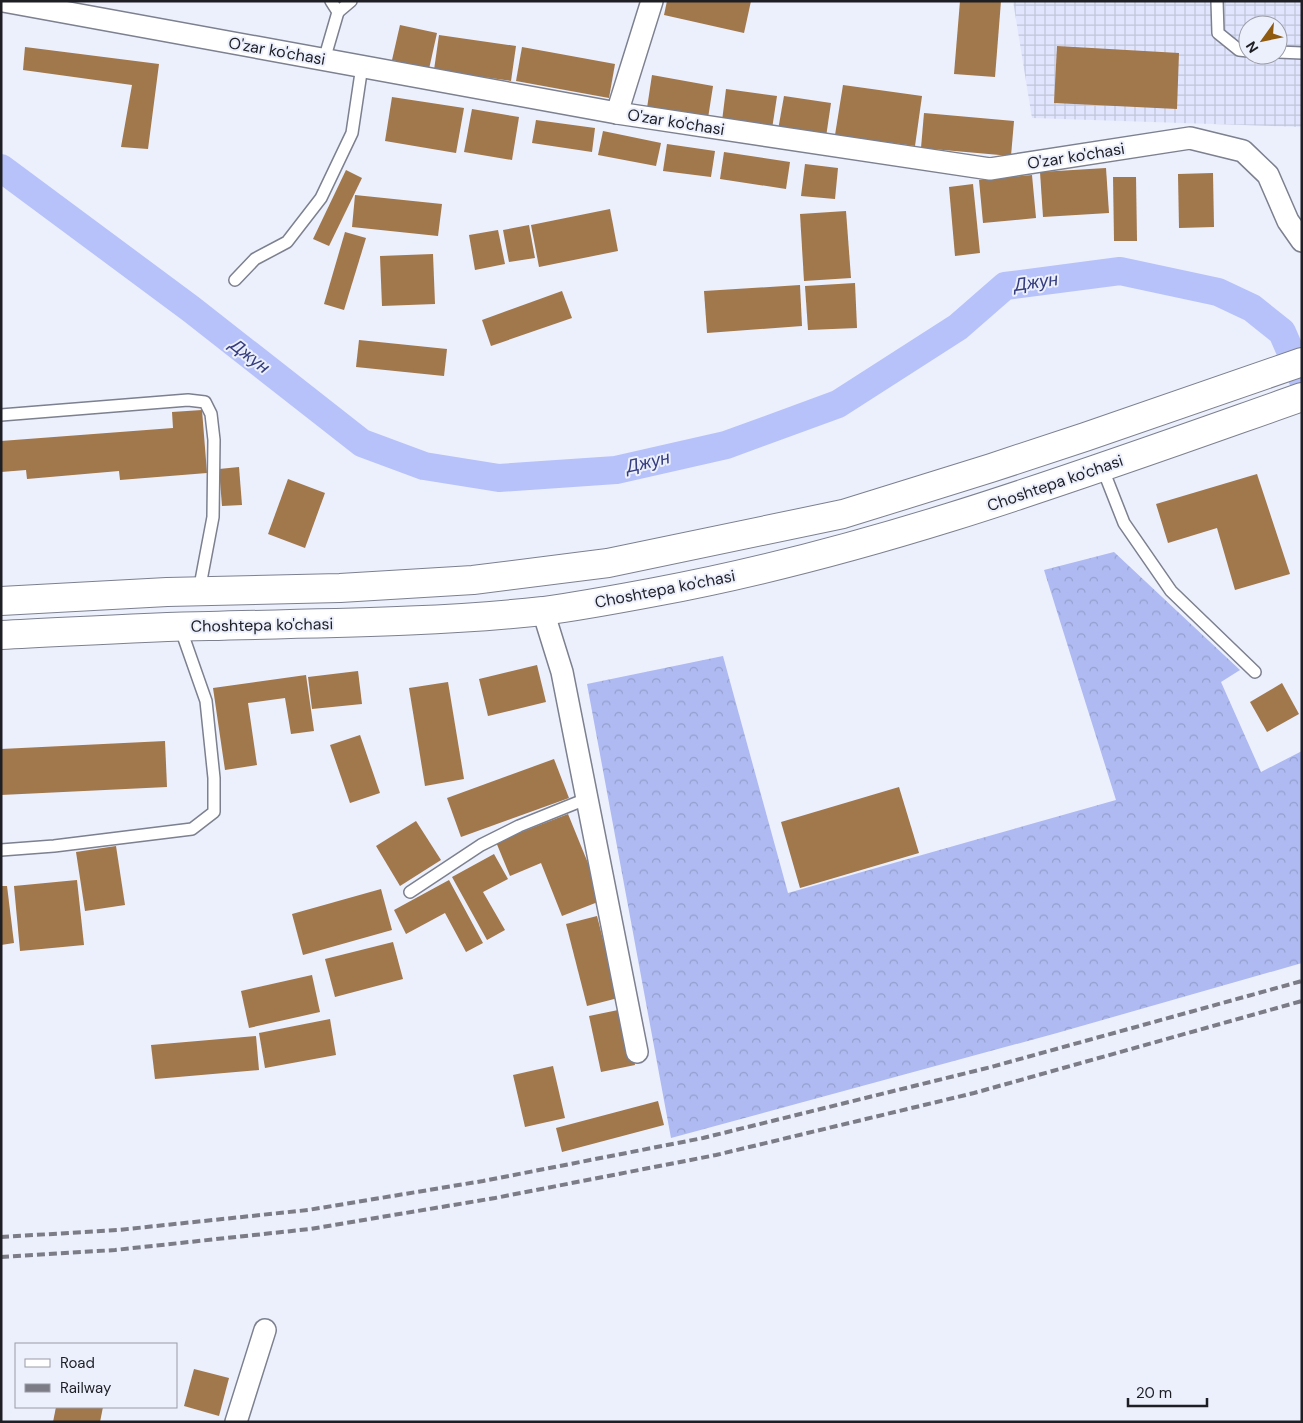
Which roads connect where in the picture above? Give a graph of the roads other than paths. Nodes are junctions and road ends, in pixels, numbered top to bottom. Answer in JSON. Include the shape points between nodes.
{"nodes":[{"id":1,"x":3,"y":1,"type":"edge"},
{"id":2,"x":331,"y":1,"type":"edge"},
{"id":3,"x":351,"y":1,"type":"edge"},
{"id":4,"x":652,"y":1,"type":"edge"},
{"id":5,"x":1217,"y":1,"type":"edge"},
{"id":6,"x":338,"y":12,"type":"junction"},
{"id":7,"x":1238,"y":49,"type":"edge"},
{"id":8,"x":1288,"y":53,"type":"edge"},
{"id":9,"x":1302,"y":54,"type":"edge"},
{"id":10,"x":324,"y":60,"type":"junction"},
{"id":11,"x":362,"y":66,"type":"junction"},
{"id":12,"x":617,"y":113,"type":"junction"},
{"id":13,"x":1302,"y":241,"type":"edge"},
{"id":14,"x":235,"y":280,"type":"dead end"},
{"id":15,"x":1302,"y":362,"type":"edge"},
{"id":16,"x":1302,"y":397,"type":"edge"},
{"id":17,"x":1,"y":415,"type":"edge"},
{"id":18,"x":1102,"y":467,"type":"junction"},
{"id":19,"x":199,"y":591,"type":"junction"},
{"id":20,"x":1,"y":601,"type":"edge"},
{"id":21,"x":543,"y":610,"type":"junction"},
{"id":22,"x":180,"y":627,"type":"junction"},
{"id":23,"x":1,"y":635,"type":"edge"},
{"id":24,"x":1255,"y":672,"type":"dead end"},
{"id":25,"x":586,"y":799,"type":"junction"},
{"id":26,"x":1,"y":850,"type":"edge"},
{"id":27,"x":410,"y":892,"type":"dead end"},
{"id":28,"x":637,"y":1052,"type":"dead end"},
{"id":29,"x":265,"y":1330,"type":"dead end"},
{"id":30,"x":236,"y":1422,"type":"edge"}],
"edges":[{"from":1,"to":10,"type":"street","name":"O'zar ko'chasi"},
{"from":2,"to":6,"type":"lane"},
{"from":3,"to":6,"type":"lane"},
{"from":4,"to":12,"type":"street"},
{"from":5,"to":7,"type":"lane","via":[[1218,32]]},
{"from":6,"to":10,"type":"lane"},
{"from":8,"to":9,"type":"lane"},
{"from":10,"to":11,"type":"street","name":"O'zar ko'chasi"},
{"from":11,"to":12,"type":"street","name":"O'zar ko'chasi"},
{"from":11,"to":14,"type":"lane","via":[[352,133],[321,198],[287,242],[255,259]]},
{"from":12,"to":13,"type":"street","name":"O'zar ko'chasi","via":[[990,169],[1190,138],[1243,151],[1268,175],[1288,221]]},
{"from":15,"to":19,"type":"main road","name":"Choshtepa ko'chasi","via":[[991,468],[843,514],[617,561],[472,580],[349,588]]},
{"from":16,"to":18,"type":"main road","name":"Choshtepa ko'chasi"},
{"from":17,"to":19,"type":"lane","via":[[188,400],[205,402],[211,414],[214,440],[213,517]]},
{"from":18,"to":21,"type":"main road","name":"Choshtepa ko'chasi","via":[[951,517],[792,564],[710,582]]},
{"from":18,"to":24,"type":"lane","via":[[1124,522],[1171,591]]},
{"from":19,"to":20,"type":"main road","name":"Choshtepa ko'chasi"},
{"from":21,"to":22,"type":"main road","name":"Choshtepa ko'chasi","via":[[414,621]]},
{"from":21,"to":25,"type":"street","via":[[562,672]]},
{"from":22,"to":23,"type":"main road","name":"Choshtepa ko'chasi"},
{"from":22,"to":26,"type":"lane","via":[[206,701],[214,812],[192,830]]},
{"from":25,"to":27,"type":"lane","via":[[481,845]]},
{"from":25,"to":28,"type":"street"},
{"from":29,"to":30,"type":"street"}]}
